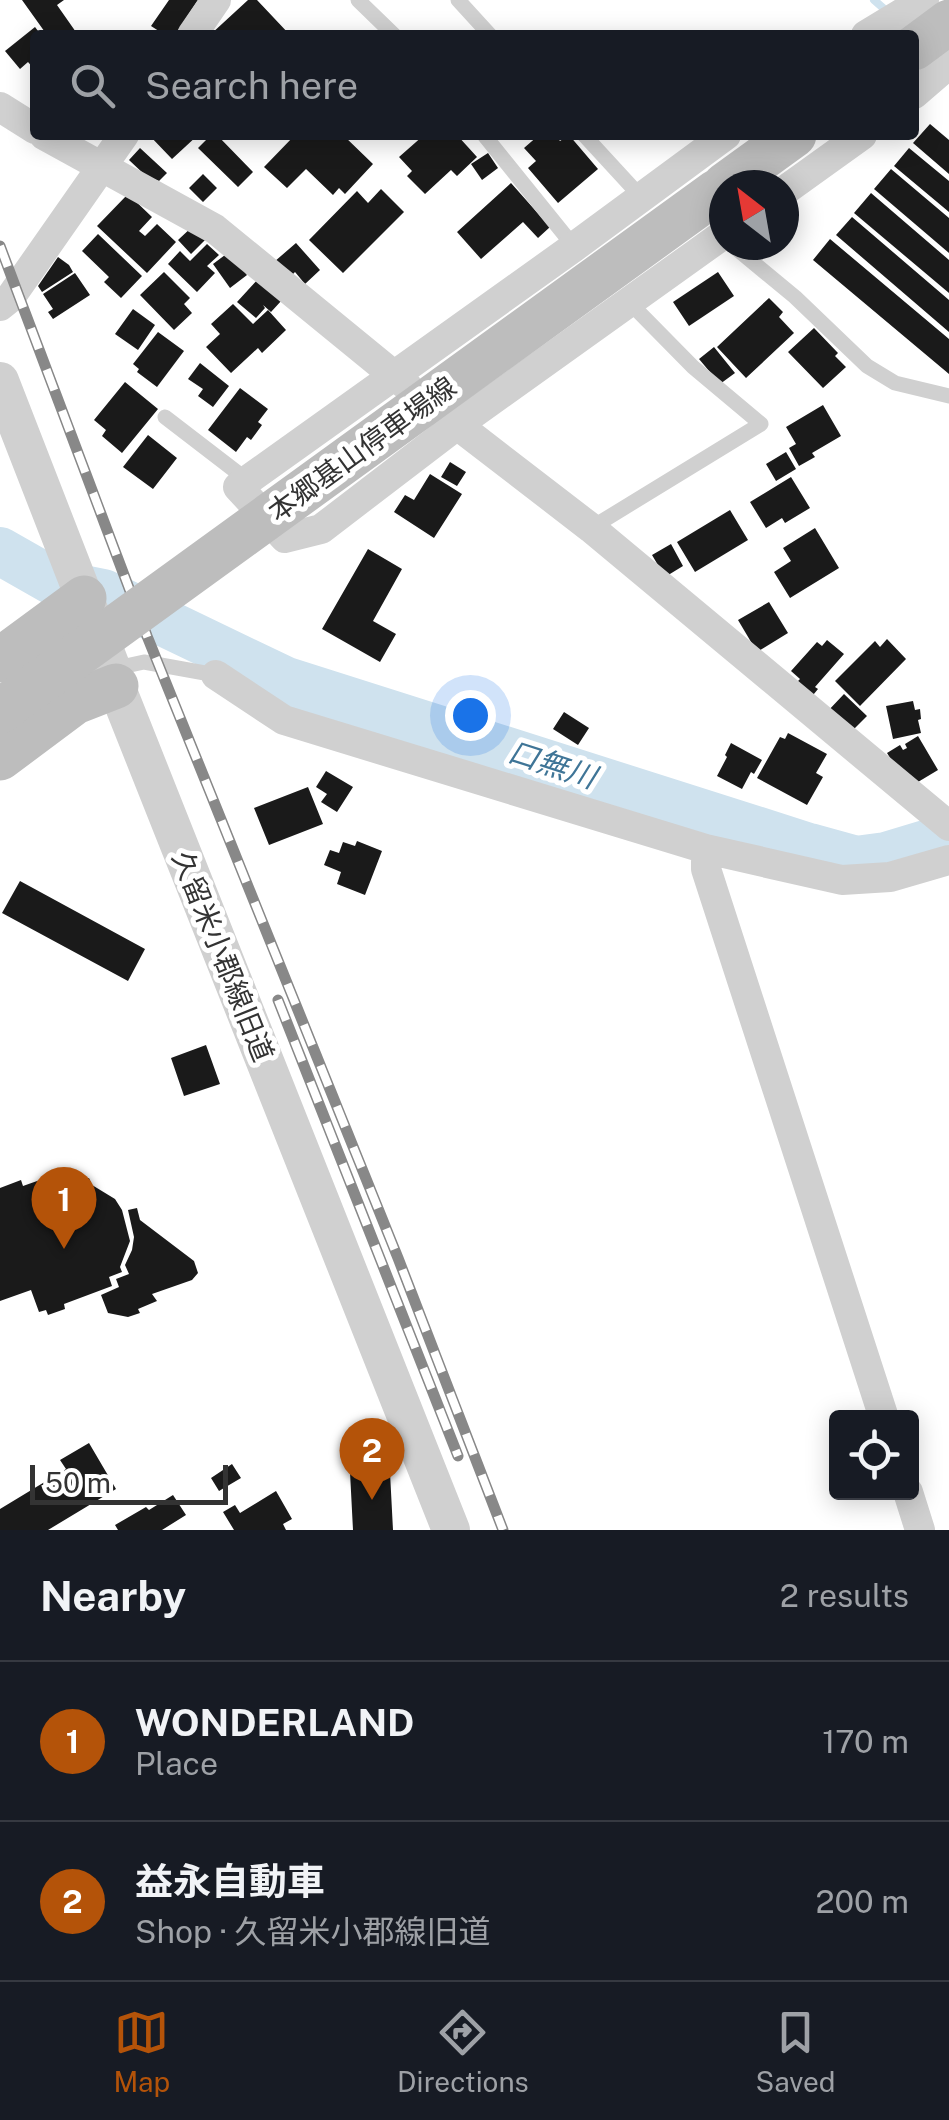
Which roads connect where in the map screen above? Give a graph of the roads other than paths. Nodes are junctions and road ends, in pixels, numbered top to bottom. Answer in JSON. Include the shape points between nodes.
{"nodes":[{"id":1,"x":216,"y":0,"type":"edge"},
{"id":2,"x":358,"y":0,"type":"edge"},
{"id":3,"x":458,"y":0,"type":"edge"},
{"id":4,"x":924,"y":0,"type":"edge"},
{"id":5,"x":949,"y":22,"type":"edge"},
{"id":6,"x":195,"y":30,"type":"edge"},
{"id":7,"x":389,"y":30,"type":"edge"},
{"id":8,"x":485,"y":30,"type":"edge"},
{"id":9,"x":874,"y":30,"type":"edge"},
{"id":10,"x":919,"y":44,"type":"edge"},
{"id":11,"x":949,"y":64,"type":"edge"},
{"id":12,"x":919,"y":90,"type":"edge"},
{"id":13,"x":0,"y":107,"type":"edge"},
{"id":14,"x":30,"y":127,"type":"edge"},
{"id":15,"x":53,"y":140,"type":"edge"},
{"id":16,"x":121,"y":140,"type":"edge"},
{"id":17,"x":488,"y":140,"type":"edge"},
{"id":18,"x":589,"y":140,"type":"edge"},
{"id":19,"x":719,"y":140,"type":"edge"},
{"id":20,"x":790,"y":140,"type":"edge"},
{"id":21,"x":855,"y":140,"type":"edge"},
{"id":22,"x":102,"y":168,"type":"junction"},
{"id":23,"x":764,"y":170,"type":"edge"},
{"id":24,"x":799,"y":180,"type":"edge"},
{"id":25,"x":641,"y":197,"type":"junction"},
{"id":26,"x":709,"y":213,"type":"edge"},
{"id":27,"x":709,"y":227,"type":"edge"},
{"id":28,"x":709,"y":230,"type":"edge"},
{"id":29,"x":574,"y":248,"type":"junction"},
{"id":30,"x":762,"y":260,"type":"edge"},
{"id":31,"x":628,"y":302,"type":"junction"},
{"id":32,"x":0,"y":306,"type":"edge"},
{"id":33,"x":392,"y":375,"type":"junction"},
{"id":34,"x":0,"y":382,"type":"edge"},
{"id":35,"x":949,"y":396,"type":"edge"},
{"id":36,"x":165,"y":417,"type":"dead end"},
{"id":37,"x":457,"y":425,"type":"junction"},
{"id":38,"x":247,"y":480,"type":"junction"},
{"id":39,"x":591,"y":528,"type":"junction"},
{"id":40,"x":77,"y":578,"type":"junction"},
{"id":41,"x":0,"y":660,"type":"edge"},
{"id":42,"x":216,"y":676,"type":"joint"},
{"id":43,"x":114,"y":678,"type":"junction"},
{"id":44,"x":0,"y":711,"type":"edge"},
{"id":45,"x":0,"y":758,"type":"edge"},
{"id":46,"x":949,"y":826,"type":"edge"},
{"id":47,"x":706,"y":849,"type":"junction"},
{"id":48,"x":949,"y":860,"type":"edge"},
{"id":49,"x":881,"y":1410,"type":"edge"},
{"id":50,"x":911,"y":1500,"type":"edge"},
{"id":51,"x":450,"y":1530,"type":"edge"},
{"id":52,"x":920,"y":1530,"type":"edge"}],
"edges":[{"from":1,"to":6,"type":"street"},
{"from":2,"to":7,"type":"lane"},
{"from":3,"to":8,"type":"lane"},
{"from":4,"to":9,"type":"street"},
{"from":5,"to":10,"type":"main road"},
{"from":11,"to":12,"type":"street"},
{"from":13,"to":14,"type":"street"},
{"from":15,"to":22,"type":"street"},
{"from":16,"to":22,"type":"street"},
{"from":17,"to":29,"type":"lane"},
{"from":18,"to":25,"type":"lane"},
{"from":19,"to":25,"type":"street"},
{"from":20,"to":23,"type":"main road","name":"本郷基山停車場線"},
{"from":21,"to":24,"type":"street"},
{"from":22,"to":32,"type":"street"},
{"from":22,"to":33,"type":"street","via":[[216,229]]},
{"from":25,"to":26,"type":"street"},
{"from":25,"to":29,"type":"street"},
{"from":27,"to":44,"type":"main road","name":"本郷基山停車場線","bridge":true},
{"from":28,"to":31,"type":"street"},
{"from":29,"to":31,"type":"lane"},
{"from":29,"to":33,"type":"street"},
{"from":30,"to":35,"type":"lane","via":[[867,366],[896,383]]},
{"from":31,"to":37,"type":"street"},
{"from":31,"to":39,"type":"lane","via":[[761,424]]},
{"from":33,"to":37,"type":"street"},
{"from":33,"to":38,"type":"street"},
{"from":34,"to":40,"type":"street","name":"久留米小郡線旧道"},
{"from":36,"to":38,"type":"lane"},
{"from":37,"to":38,"type":"street","via":[[321,529],[285,538],[238,487]]},
{"from":37,"to":39,"type":"street"},
{"from":39,"to":46,"type":"street"},
{"from":40,"to":41,"type":"main road"},
{"from":40,"to":43,"type":"street","name":"久留米小郡線旧道"},
{"from":42,"to":43,"type":"lane","via":[[144,662]]},
{"from":42,"to":47,"type":"street","via":[[284,720]]},
{"from":43,"to":45,"type":"main road"},
{"from":43,"to":51,"type":"street","name":"久留米小郡線旧道"},
{"from":47,"to":48,"type":"street","via":[[842,880]]},
{"from":47,"to":49,"type":"street","via":[[706,869]]},
{"from":50,"to":52,"type":"street"}]}
